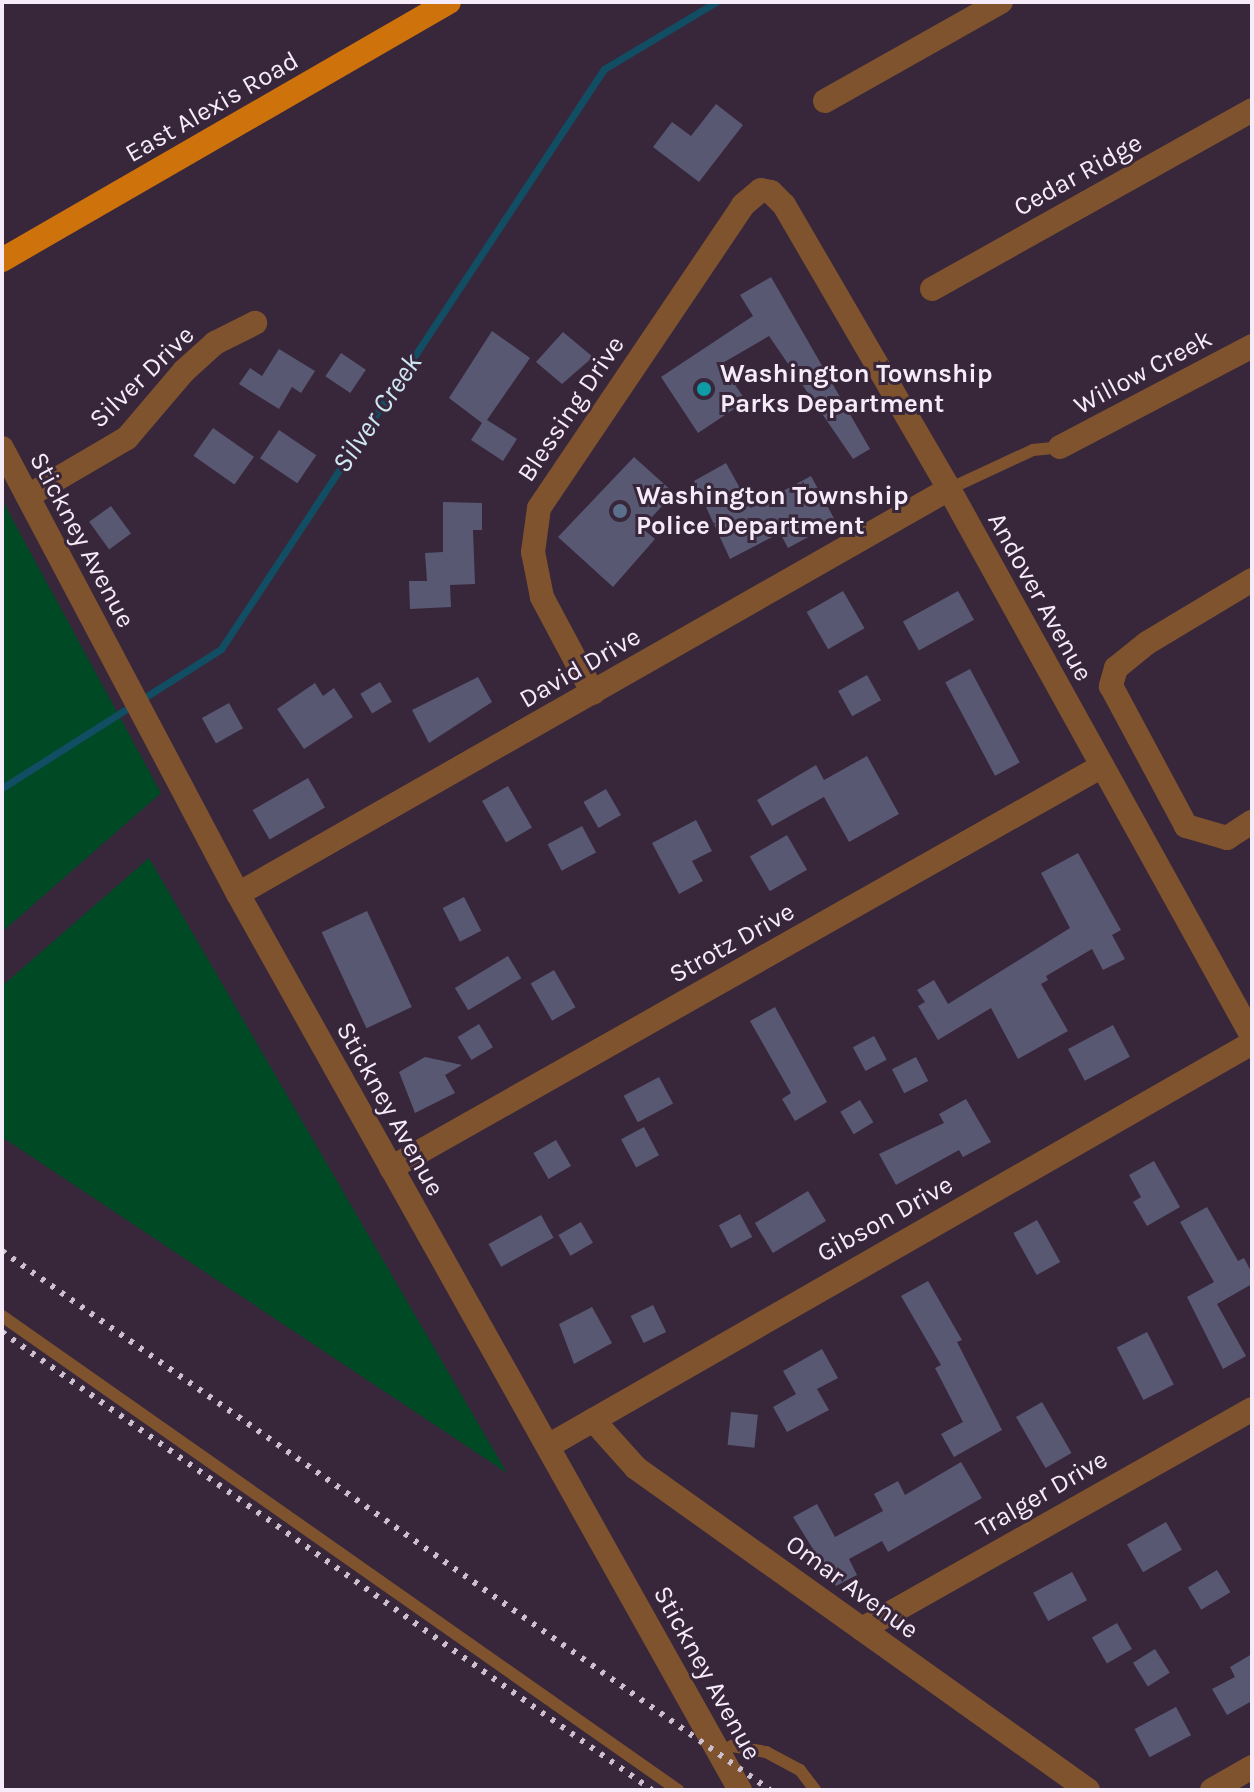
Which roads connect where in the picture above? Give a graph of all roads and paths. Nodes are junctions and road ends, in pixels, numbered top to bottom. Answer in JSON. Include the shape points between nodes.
{"nodes":[{"id":1,"x":449,"y":2,"type":"edge"},
{"id":2,"x":1001,"y":2,"type":"edge"},
{"id":3,"x":825,"y":101,"type":"dead end"},
{"id":4,"x":1252,"y":110,"type":"edge"},
{"id":5,"x":771,"y":192,"type":"joint"},
{"id":6,"x":11,"y":255,"type":"edge"},
{"id":7,"x":932,"y":289,"type":"dead end"},
{"id":8,"x":255,"y":323,"type":"dead end"},
{"id":9,"x":1252,"y":346,"type":"edge"},
{"id":10,"x":1060,"y":447,"type":"joint"},
{"id":11,"x":2,"y":448,"type":"edge"},
{"id":12,"x":949,"y":489,"type":"junction"},
{"id":13,"x":28,"y":496,"type":"junction"},
{"id":14,"x":1252,"y":580,"type":"edge"},
{"id":15,"x":593,"y":693,"type":"junction"},
{"id":16,"x":1102,"y":766,"type":"junction"},
{"id":17,"x":1252,"y":822,"type":"edge"},
{"id":18,"x":238,"y":894,"type":"junction"},
{"id":19,"x":1252,"y":1036,"type":"edge"},
{"id":20,"x":1252,"y":1043,"type":"edge"},
{"id":21,"x":391,"y":1168,"type":"junction"},
{"id":22,"x":2,"y":1316,"type":"edge"},
{"id":23,"x":1252,"y":1409,"type":"edge"},
{"id":24,"x":593,"y":1420,"type":"junction"},
{"id":25,"x":548,"y":1446,"type":"junction"},
{"id":26,"x":862,"y":1629,"type":"junction"},
{"id":27,"x":720,"y":1752,"type":"junction"},
{"id":28,"x":1252,"y":1767,"type":"edge"},
{"id":29,"x":735,"y":1788,"type":"edge"},
{"id":30,"x":678,"y":1790,"type":"edge"},
{"id":31,"x":815,"y":1790,"type":"edge"},
{"id":32,"x":1088,"y":1790,"type":"edge"},
{"id":33,"x":1212,"y":1790,"type":"edge"}],
"edges":[{"from":1,"to":6,"type":"main road","name":"East Alexis Road"},
{"from":2,"to":3,"type":"street"},
{"from":4,"to":7,"type":"street","name":"Cedar Ridge"},
{"from":5,"to":12,"type":"street","name":"Andover Avenue","via":[[784,205]]},
{"from":5,"to":15,"type":"street","name":"Blessing Drive","via":[[761,190],[743,205],[539,508],[533,552],[542,597]]},
{"from":8,"to":13,"type":"street","name":"Silver Drive","via":[[215,343],[127,438]]},
{"from":9,"to":10,"type":"street","name":"Willow Creek"},
{"from":10,"to":12,"type":"lane","via":[[1033,450]]},
{"from":11,"to":13,"type":"street","name":"Stickney Avenue"},
{"from":12,"to":15,"type":"street","name":"David Drive"},
{"from":12,"to":16,"type":"street","name":"Andover Avenue"},
{"from":13,"to":18,"type":"street","name":"Stickney Avenue"},
{"from":14,"to":17,"type":"street","via":[[1116,668],[1111,686],[1186,826],[1227,838]]},
{"from":15,"to":18,"type":"street","name":"David Drive"},
{"from":16,"to":19,"type":"street","name":"Andover Avenue"},
{"from":16,"to":21,"type":"street","name":"Strotz Drive"},
{"from":18,"to":21,"type":"street","name":"Stickney Avenue"},
{"from":20,"to":24,"type":"street","name":"Gibson Drive"},
{"from":21,"to":25,"type":"street","name":"Stickney Avenue"},
{"from":22,"to":30,"type":"lane"},
{"from":23,"to":26,"type":"street","name":"Tralger Drive"},
{"from":24,"to":25,"type":"street","name":"Gibson Drive"},
{"from":24,"to":26,"type":"street","name":"Omar Avenue","via":[[636,1468]]},
{"from":25,"to":27,"type":"street","name":"Stickney Avenue"},
{"from":26,"to":32,"type":"street","name":"Omar Avenue"},
{"from":27,"to":29,"type":"street","name":"Stickney Avenue"},
{"from":27,"to":31,"type":"lane","via":[[732,1746],[766,1752],[800,1770]]},
{"from":28,"to":33,"type":"street"}]}
